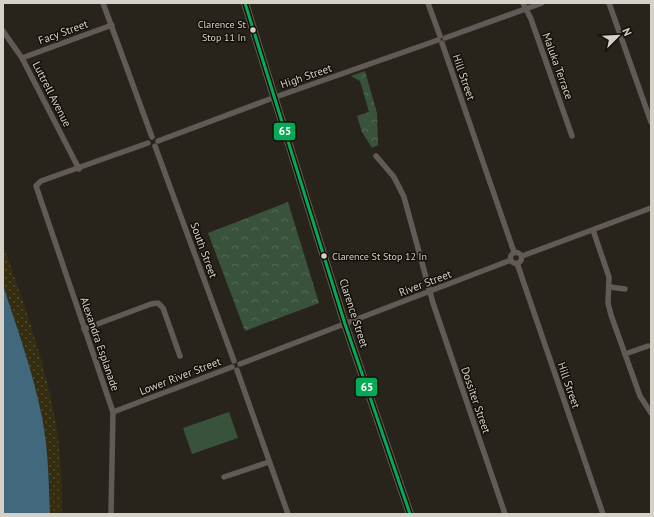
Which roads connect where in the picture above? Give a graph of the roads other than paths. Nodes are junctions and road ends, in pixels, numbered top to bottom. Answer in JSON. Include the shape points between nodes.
{"nodes":[{"id":1,"x":103,"y":3,"type":"edge"},
{"id":2,"x":246,"y":3,"type":"edge"},
{"id":3,"x":428,"y":3,"type":"edge"},
{"id":4,"x":523,"y":3,"type":"edge"},
{"id":5,"x":542,"y":3,"type":"edge"},
{"id":6,"x":609,"y":3,"type":"edge"},
{"id":7,"x":526,"y":9,"type":"junction"},
{"id":8,"x":112,"y":25,"type":"junction"},
{"id":9,"x":3,"y":31,"type":"edge"},
{"id":10,"x":441,"y":39,"type":"junction"},
{"id":11,"x":22,"y":58,"type":"junction"},
{"id":12,"x":275,"y":97,"type":"junction"},
{"id":13,"x":651,"y":122,"type":"edge"},
{"id":14,"x":572,"y":136,"type":"dead end"},
{"id":15,"x":152,"y":137,"type":"junction"},
{"id":16,"x":148,"y":143,"type":"junction"},
{"id":17,"x":157,"y":144,"type":"junction"},
{"id":18,"x":376,"y":156,"type":"dead end"},
{"id":19,"x":79,"y":169,"type":"junction"},
{"id":20,"x":651,"y":208,"type":"edge"},
{"id":21,"x":593,"y":230,"type":"junction"},
{"id":22,"x":514,"y":252,"type":"junction"},
{"id":23,"x":522,"y":256,"type":"junction"},
{"id":24,"x":511,"y":260,"type":"junction"},
{"id":25,"x":517,"y":263,"type":"junction"},
{"id":26,"x":610,"y":287,"type":"junction"},
{"id":27,"x":625,"y":289,"type":"dead end"},
{"id":28,"x":429,"y":292,"type":"junction"},
{"id":29,"x":345,"y":324,"type":"junction"},
{"id":30,"x":84,"y":329,"type":"junction"},
{"id":31,"x":648,"y":346,"type":"dead end"},
{"id":32,"x":625,"y":354,"type":"junction"},
{"id":33,"x":180,"y":356,"type":"dead end"},
{"id":34,"x":234,"y":366,"type":"junction"},
{"id":35,"x":113,"y":412,"type":"junction"},
{"id":36,"x":651,"y":413,"type":"edge"},
{"id":37,"x":269,"y":462,"type":"junction"},
{"id":38,"x":224,"y":477,"type":"dead end"},
{"id":39,"x":111,"y":514,"type":"edge"},
{"id":40,"x":288,"y":514,"type":"edge"},
{"id":41,"x":410,"y":514,"type":"edge"},
{"id":42,"x":505,"y":514,"type":"edge"},
{"id":43,"x":603,"y":514,"type":"edge"}],
"edges":[{"from":1,"to":8,"type":"street"},
{"from":2,"to":12,"type":"main road","name":"Clarence Street"},
{"from":3,"to":10,"type":"street","name":"Hill Street"},
{"from":4,"to":7,"type":"street","name":"Maluka Terrace"},
{"from":5,"to":7,"type":"street","name":"High Street"},
{"from":6,"to":13,"type":"street"},
{"from":7,"to":10,"type":"street","name":"High Street"},
{"from":7,"to":14,"type":"street","name":"Maluka Terrace"},
{"from":8,"to":11,"type":"street","name":"Facy Street"},
{"from":8,"to":15,"type":"street"},
{"from":9,"to":11,"type":"street","name":"Luttrell Avenue"},
{"from":10,"to":12,"type":"street","name":"High Street"},
{"from":10,"to":22,"type":"street","name":"Hill Street"},
{"from":11,"to":19,"type":"street","name":"Luttrell Avenue"},
{"from":12,"to":17,"type":"street","name":"High Street"},
{"from":12,"to":29,"type":"main road","name":"Clarence Street"},
{"from":15,"to":16,"type":"street"},
{"from":15,"to":17,"type":"street","via":[[156,137]]},
{"from":16,"to":17,"type":"street","via":[[150,146]]},
{"from":16,"to":19,"type":"street"},
{"from":17,"to":34,"type":"street","name":"South Street"},
{"from":18,"to":28,"type":"street","name":"Dossiter Street","via":[[394,177],[404,197]]},
{"from":19,"to":30,"type":"street","name":"Alexandra Esplanade","via":[[41,181],[36,186]]},
{"from":20,"to":21,"type":"street"},
{"from":21,"to":23,"type":"street"},
{"from":21,"to":26,"type":"street","via":[[609,273]]},
{"from":22,"to":23,"type":"street"},
{"from":22,"to":24,"type":"street"},
{"from":23,"to":25,"type":"street","via":[[521,261]]},
{"from":24,"to":25,"type":"street"},
{"from":24,"to":28,"type":"street","name":"River Street"},
{"from":25,"to":43,"type":"street","name":"Hill Street"},
{"from":26,"to":27,"type":"street"},
{"from":26,"to":32,"type":"street","via":[[609,308]]},
{"from":28,"to":29,"type":"street","name":"River Street"},
{"from":28,"to":42,"type":"street","name":"Dossiter Street"},
{"from":29,"to":34,"type":"street","via":[[240,364],[240,368]]},
{"from":29,"to":41,"type":"main road","name":"Clarence Street"},
{"from":30,"to":33,"type":"street","via":[[158,303],[163,308]]},
{"from":30,"to":35,"type":"street","name":"Alexandra Esplanade"},
{"from":31,"to":32,"type":"street"},
{"from":32,"to":36,"type":"street","via":[[640,396]]},
{"from":34,"to":35,"type":"street","name":"Lower River Street"},
{"from":34,"to":37,"type":"street","name":"South Street"},
{"from":35,"to":39,"type":"street","name":"Alexandra Esplanade"},
{"from":37,"to":38,"type":"street"},
{"from":37,"to":40,"type":"street","name":"South Street"}]}
